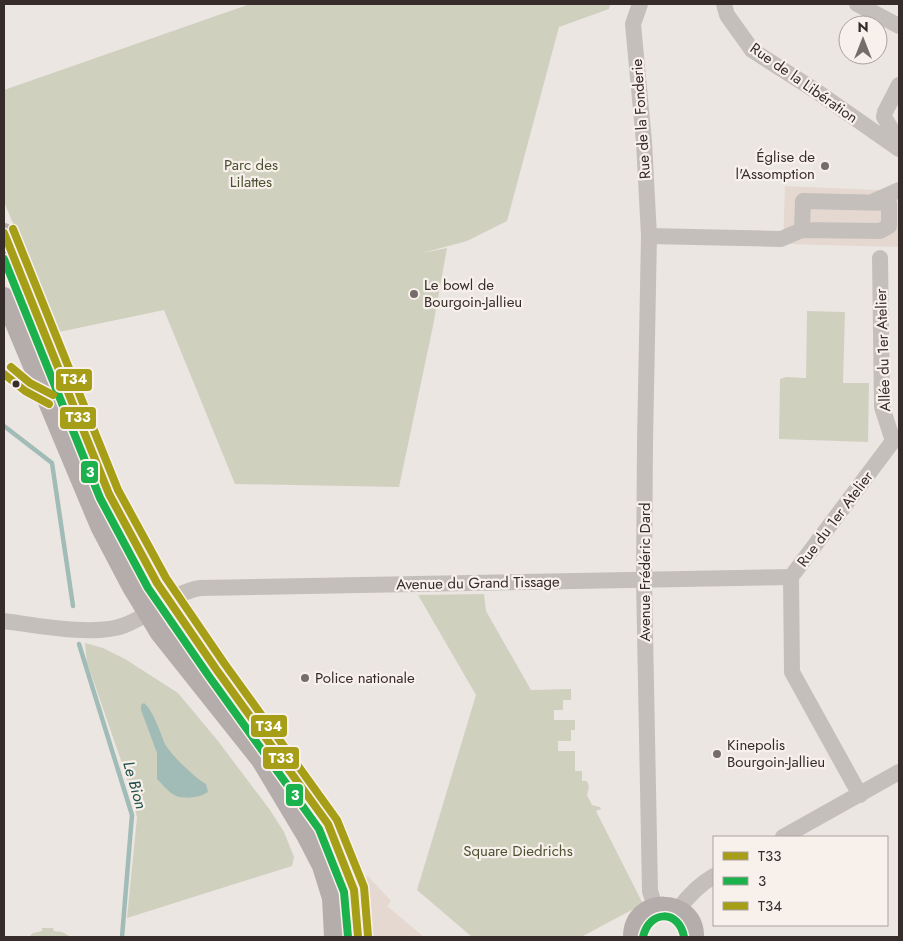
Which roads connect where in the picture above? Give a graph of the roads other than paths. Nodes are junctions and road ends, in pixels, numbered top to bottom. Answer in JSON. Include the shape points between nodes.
{"nodes":[{"id":1,"x":640,"y":4,"type":"edge"},
{"id":2,"x":724,"y":4,"type":"edge"},
{"id":3,"x":857,"y":4,"type":"edge"},
{"id":4,"x":899,"y":26,"type":"edge"},
{"id":5,"x":899,"y":85,"type":"edge"},
{"id":6,"x":884,"y":117,"type":"junction"},
{"id":7,"x":861,"y":123,"type":"junction"},
{"id":8,"x":899,"y":142,"type":"edge"},
{"id":9,"x":899,"y":149,"type":"edge"},
{"id":10,"x":899,"y":190,"type":"edge"},
{"id":11,"x":871,"y":202,"type":"junction"},
{"id":12,"x":802,"y":230,"type":"junction"},
{"id":13,"x":4,"y":233,"type":"edge"},
{"id":14,"x":649,"y":236,"type":"junction"},
{"id":15,"x":880,"y":258,"type":"dead end"},
{"id":16,"x":4,"y":297,"type":"edge"},
{"id":17,"x":893,"y":441,"type":"joint"},
{"id":18,"x":791,"y":577,"type":"junction"},
{"id":19,"x":644,"y":580,"type":"junction"},
{"id":20,"x":169,"y":601,"type":"junction"},
{"id":21,"x":149,"y":613,"type":"junction"},
{"id":22,"x":4,"y":621,"type":"edge"},
{"id":23,"x":899,"y":772,"type":"edge"},
{"id":24,"x":860,"y":794,"type":"junction"},
{"id":25,"x":785,"y":836,"type":"edge"},
{"id":26,"x":713,"y":876,"type":"edge"},
{"id":27,"x":655,"y":907,"type":"junction"},
{"id":28,"x":678,"y":910,"type":"junction"},
{"id":29,"x":631,"y":936,"type":"edge"},
{"id":30,"x":334,"y":937,"type":"edge"},
{"id":31,"x":358,"y":937,"type":"edge"},
{"id":32,"x":694,"y":937,"type":"edge"}],
"edges":[{"from":1,"to":14,"type":"street","name":"Rue de la Fonderie","via":[[633,24]]},
{"from":2,"to":7,"type":"street","name":"Rue de la Libération","via":[[727,15],[752,50]]},
{"from":3,"to":4,"type":"street"},
{"from":5,"to":6,"type":"street"},
{"from":6,"to":7,"type":"street"},
{"from":6,"to":8,"type":"street"},
{"from":7,"to":9,"type":"street","name":"Rue de la Libération"},
{"from":10,"to":11,"type":"street"},
{"from":11,"to":12,"type":"street","via":[[803,201]]},
{"from":11,"to":12,"type":"street","via":[[889,203],[889,226],[880,231]]},
{"from":12,"to":14,"type":"street","via":[[781,239]]},
{"from":13,"to":20,"type":"main road","via":[[109,494]]},
{"from":14,"to":19,"type":"street","name":"Avenue Frédéric Dard"},
{"from":15,"to":17,"type":"street","name":"Allée du 1er Atelier","via":[[882,407]]},
{"from":16,"to":21,"type":"main road","via":[[100,526]]},
{"from":17,"to":18,"type":"street","name":"Rue du 1er Atelier"},
{"from":18,"to":19,"type":"street","name":"Avenue du Grand Tissage"},
{"from":18,"to":24,"type":"street","name":"Rue du 1er Atelier","via":[[792,672]]},
{"from":19,"to":20,"type":"street","name":"Avenue du Grand Tissage","via":[[200,588]]},
{"from":19,"to":27,"type":"street","name":"Avenue Frédéric Dard","via":[[650,891]]},
{"from":20,"to":21,"type":"street","name":"Avenue du Grand Tissage"},
{"from":20,"to":31,"type":"main road","via":[[328,824],[354,890]]},
{"from":21,"to":22,"type":"street","name":"Avenue du Grand Tissage","via":[[108,630]]},
{"from":21,"to":30,"type":"main road","via":[[160,633],[261,760],[306,835],[322,866],[332,898]]},
{"from":23,"to":24,"type":"street"},
{"from":24,"to":25,"type":"street"},
{"from":26,"to":28,"type":"street","via":[[690,895]]},
{"from":27,"to":28,"type":"main road"},
{"from":27,"to":29,"type":"main road","via":[[638,919]]},
{"from":28,"to":32,"type":"main road","via":[[691,924]]}]}
